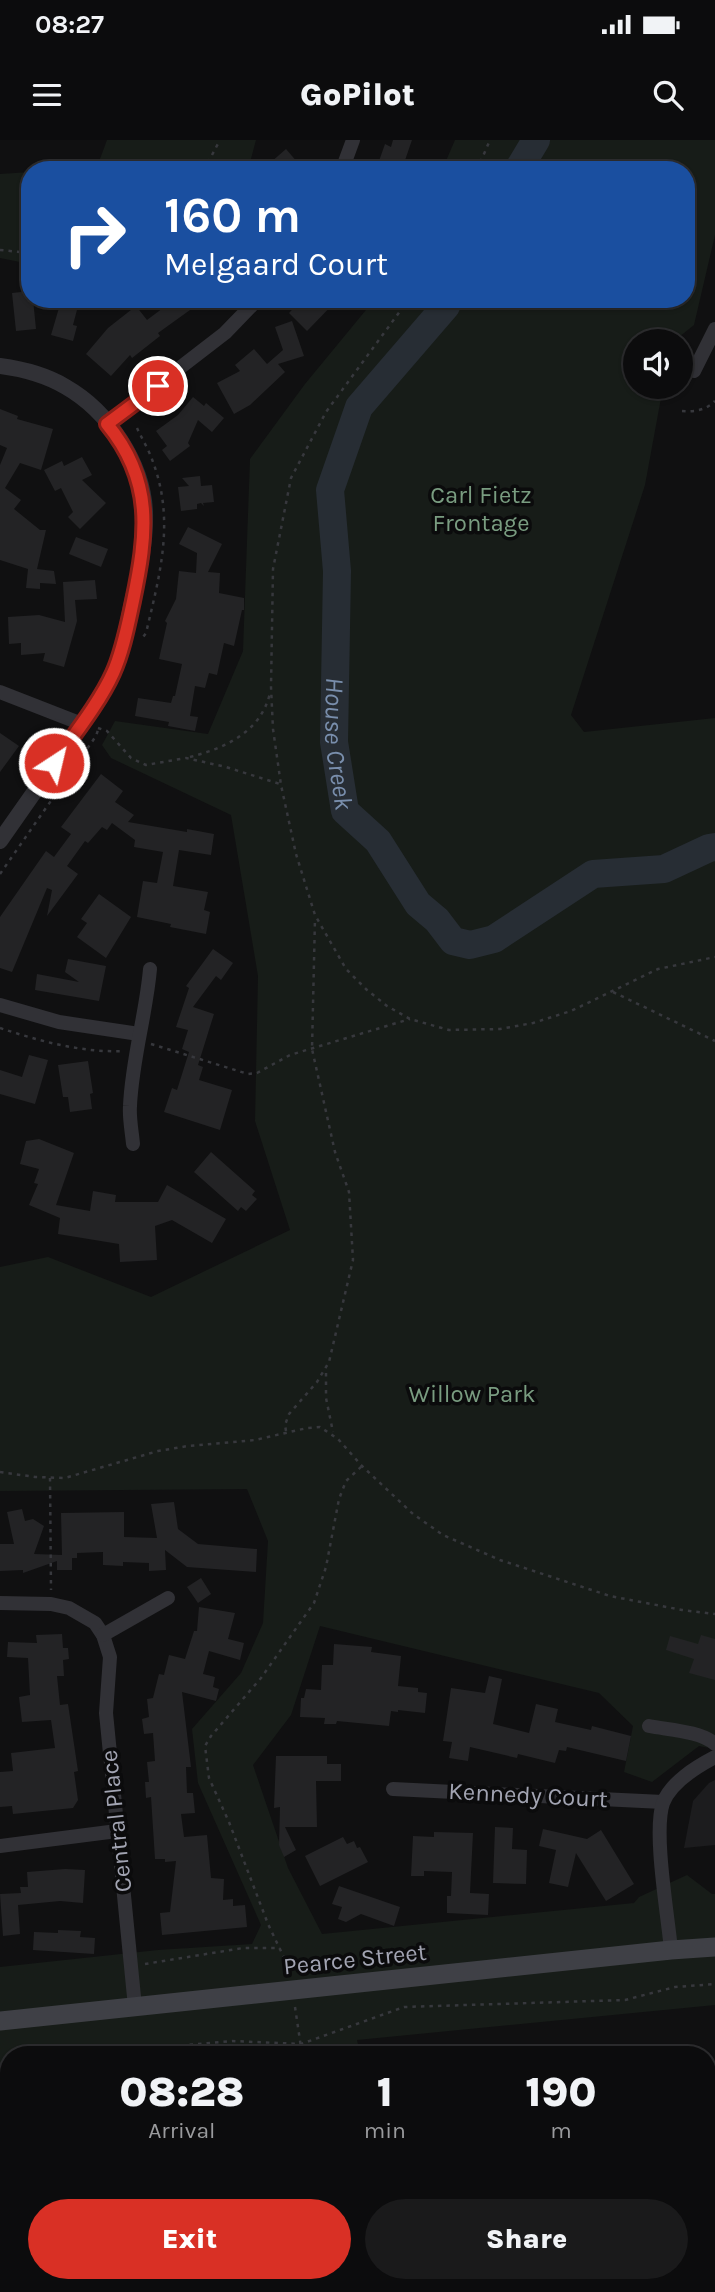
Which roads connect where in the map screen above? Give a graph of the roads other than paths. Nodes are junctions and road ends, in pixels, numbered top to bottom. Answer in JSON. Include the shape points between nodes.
{"nodes":[{"id":1,"x":353,"y":140,"type":"edge"},
{"id":2,"x":345,"y":161,"type":"edge"},
{"id":3,"x":249,"y":308,"type":"edge"},
{"id":4,"x":715,"y":329,"type":"edge"},
{"id":5,"x":0,"y":366,"type":"edge"},
{"id":6,"x":694,"y":371,"type":"dead end"},
{"id":7,"x":107,"y":424,"type":"junction"},
{"id":8,"x":0,"y":692,"type":"edge"},
{"id":9,"x":82,"y":724,"type":"junction"},
{"id":10,"x":0,"y":841,"type":"edge"},
{"id":11,"x":150,"y":969,"type":"dead end"},
{"id":12,"x":0,"y":1005,"type":"edge"},
{"id":13,"x":138,"y":1034,"type":"junction"},
{"id":14,"x":133,"y":1144,"type":"dead end"},
{"id":15,"x":168,"y":1598,"type":"dead end"},
{"id":16,"x":0,"y":1603,"type":"edge"},
{"id":17,"x":103,"y":1636,"type":"junction"},
{"id":18,"x":649,"y":1727,"type":"dead end"},
{"id":19,"x":715,"y":1744,"type":"edge"},
{"id":20,"x":715,"y":1757,"type":"edge"},
{"id":21,"x":393,"y":1788,"type":"dead end"},
{"id":22,"x":663,"y":1802,"type":"junction"},
{"id":23,"x":117,"y":1831,"type":"junction"},
{"id":24,"x":0,"y":1846,"type":"edge"},
{"id":25,"x":715,"y":1947,"type":"edge"},
{"id":26,"x":671,"y":1950,"type":"junction"},
{"id":27,"x":135,"y":2007,"type":"junction"},
{"id":28,"x":0,"y":2021,"type":"edge"}],
"edges":[{"from":1,"to":2,"type":"street"},
{"from":3,"to":7,"type":"street","via":[[225,333]]},
{"from":4,"to":6,"type":"street"},
{"from":5,"to":7,"type":"street","via":[[32,372],[64,386]]},
{"from":7,"to":9,"type":"street","via":[[136,469],[145,534],[113,673]]},
{"from":8,"to":9,"type":"street"},
{"from":9,"to":10,"type":"street"},
{"from":11,"to":13,"type":"street"},
{"from":12,"to":13,"type":"street","via":[[59,1022]]},
{"from":13,"to":14,"type":"street","via":[[130,1107]]},
{"from":15,"to":17,"type":"street"},
{"from":16,"to":17,"type":"street","via":[[69,1608],[95,1623]]},
{"from":17,"to":23,"type":"street","name":"Central Place","via":[[110,1657],[106,1713]]},
{"from":18,"to":19,"type":"street","via":[[695,1735]]},
{"from":20,"to":22,"type":"street","via":[[681,1779]]},
{"from":21,"to":22,"type":"street","name":"Kennedy Court"},
{"from":22,"to":26,"type":"street","via":[[659,1835]]},
{"from":23,"to":24,"type":"street"},
{"from":23,"to":27,"type":"street","name":"Central Place"},
{"from":25,"to":26,"type":"main road","name":"Pearce Street"},
{"from":26,"to":27,"type":"main road","name":"Pearce Street"},
{"from":27,"to":28,"type":"main road","name":"Pearce Street"}]}
